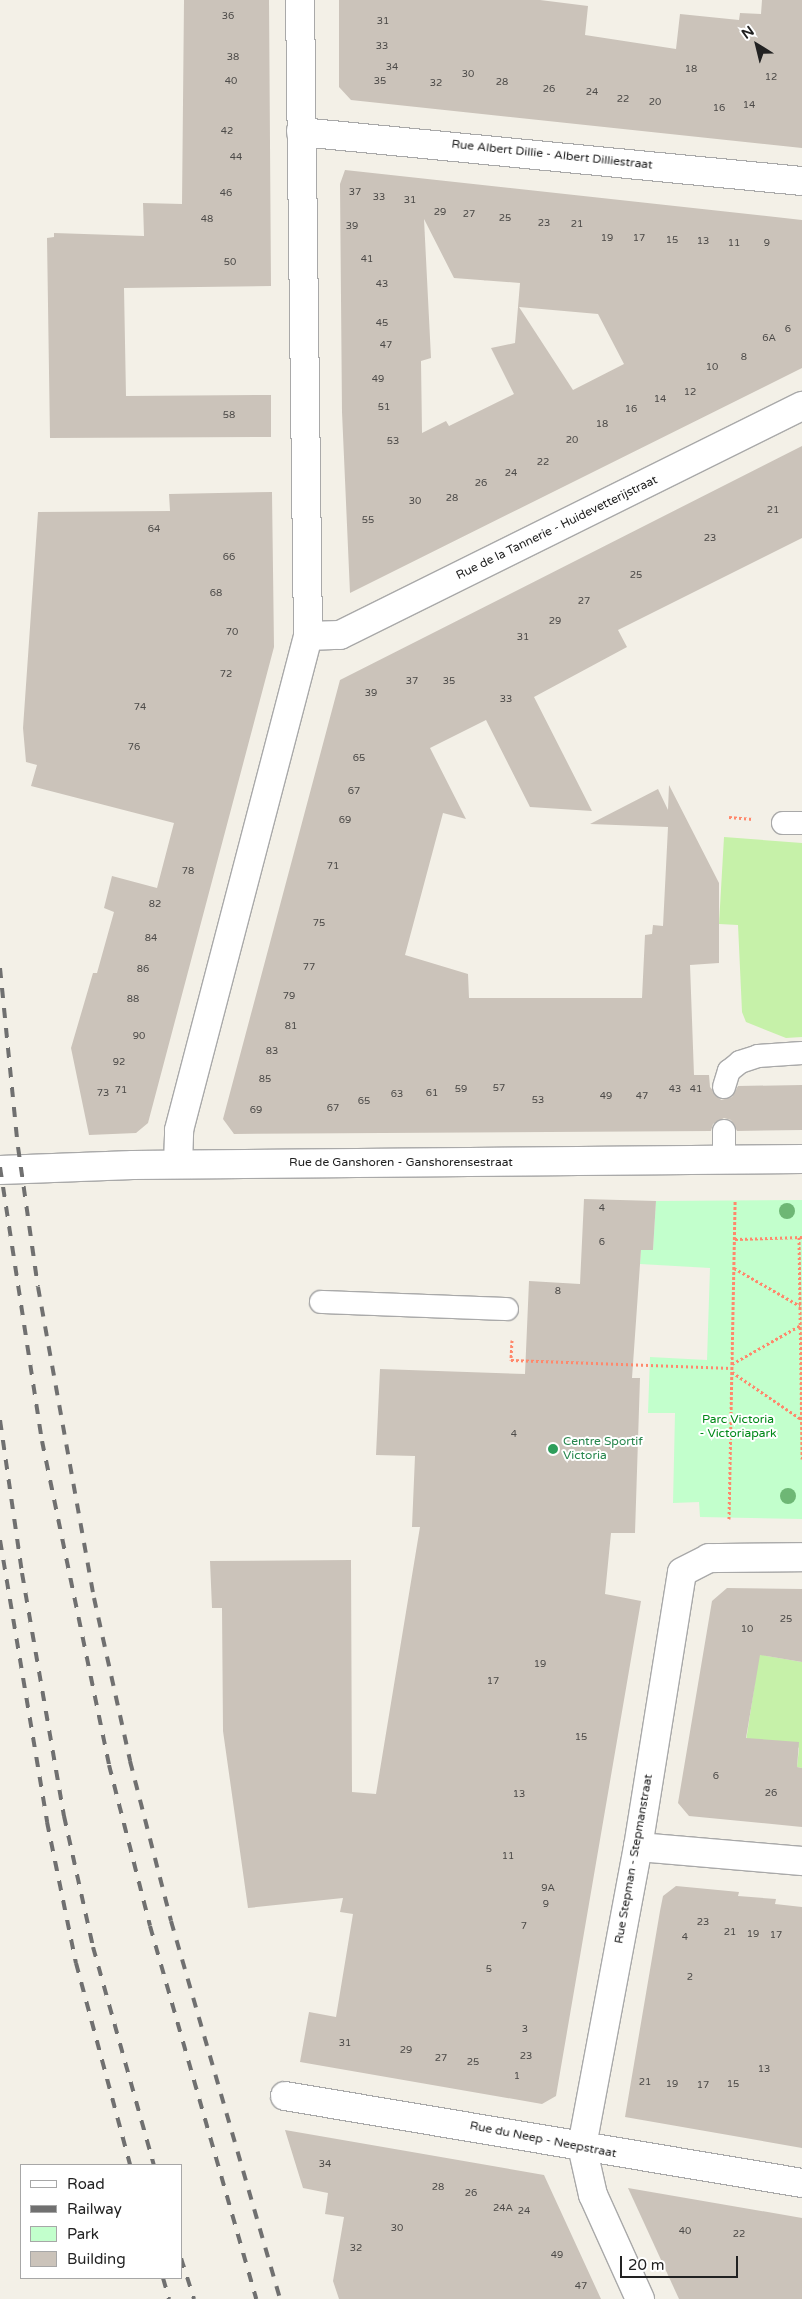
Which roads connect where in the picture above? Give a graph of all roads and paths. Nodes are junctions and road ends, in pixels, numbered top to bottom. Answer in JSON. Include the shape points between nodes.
{"nodes":[{"id":1,"x":300,"y":0,"type":"edge"},
{"id":2,"x":301,"y":132,"type":"junction"},
{"id":3,"x":802,"y":181,"type":"edge"},
{"id":4,"x":802,"y":406,"type":"edge"},
{"id":5,"x":308,"y":636,"type":"junction"},
{"id":6,"x":802,"y":1053,"type":"edge"},
{"id":7,"x":724,"y":1087,"type":"dead end"},
{"id":8,"x":724,"y":1131,"type":"dead end"},
{"id":9,"x":802,"y":1159,"type":"edge"},
{"id":10,"x":724,"y":1160,"type":"junction"},
{"id":11,"x":178,"y":1164,"type":"junction"},
{"id":12,"x":0,"y":1170,"type":"edge"},
{"id":13,"x":735,"y":1200,"type":"dead end"},
{"id":14,"x":801,"y":1237,"type":"edge"},
{"id":15,"x":735,"y":1239,"type":"junction"},
{"id":16,"x":734,"y":1268,"type":"junction"},
{"id":17,"x":321,"y":1302,"type":"dead end"},
{"id":18,"x":800,"y":1306,"type":"junction"},
{"id":19,"x":507,"y":1309,"type":"joint"},
{"id":20,"x":801,"y":1325,"type":"junction"},
{"id":21,"x":732,"y":1368,"type":"junction"},
{"id":22,"x":802,"y":1420,"type":"edge"},
{"id":23,"x":802,"y":1459,"type":"edge"},
{"id":24,"x":729,"y":1519,"type":"dead end"},
{"id":25,"x":802,"y":1557,"type":"edge"},
{"id":26,"x":638,"y":1847,"type":"junction"},
{"id":27,"x":802,"y":1861,"type":"edge"},
{"id":28,"x":285,"y":2096,"type":"dead end"},
{"id":29,"x":582,"y":2146,"type":"junction"},
{"id":30,"x":802,"y":2183,"type":"edge"},
{"id":31,"x":640,"y":2299,"type":"edge"}],
"edges":[{"from":1,"to":2,"type":"street"},
{"from":2,"to":3,"type":"street","name":"Rue Albert Dillie - Albert Dilliestraat"},
{"from":2,"to":5,"type":"street"},
{"from":4,"to":5,"type":"street","name":"Rue de la Tannerie - Huidevetterijstraat","via":[[340,635]]},
{"from":5,"to":11,"type":"street","via":[[179,1130]]},
{"from":6,"to":7,"type":"lane","via":[[758,1056],[740,1062],[729,1071]]},
{"from":8,"to":10,"type":"lane"},
{"from":9,"to":10,"type":"street","name":"Rue de Ganshoren - Ganshorensestraat"},
{"from":10,"to":11,"type":"street","name":"Rue de Ganshoren - Ganshorensestraat"},
{"from":11,"to":12,"type":"street","name":"Rue de Ganshoren - Ganshorensestraat"},
{"from":13,"to":15,"type":"path"},
{"from":14,"to":15,"type":"path"},
{"from":14,"to":18,"type":"path"},
{"from":15,"to":16,"type":"path"},
{"from":16,"to":18,"type":"path"},
{"from":16,"to":21,"type":"path"},
{"from":17,"to":19,"type":"lane"},
{"from":18,"to":20,"type":"path"},
{"from":19,"to":21,"type":"path","via":[[515,1309],[511,1360]]},
{"from":20,"to":21,"type":"path"},
{"from":20,"to":22,"type":"path"},
{"from":21,"to":22,"type":"path"},
{"from":21,"to":24,"type":"path"},
{"from":22,"to":23,"type":"path"},
{"from":25,"to":26,"type":"street","name":"Rue Stepman - Stepmanstraat","via":[[708,1558],[682,1572]]},
{"from":26,"to":27,"type":"street"},
{"from":26,"to":29,"type":"street","name":"Rue Stepman - Stepmanstraat"},
{"from":28,"to":29,"type":"street","name":"Rue du Neep - Neepstraat"},
{"from":29,"to":30,"type":"street","name":"Rue du Neep - Neepstraat"},
{"from":29,"to":31,"type":"street","via":[[592,2195]]}]}
